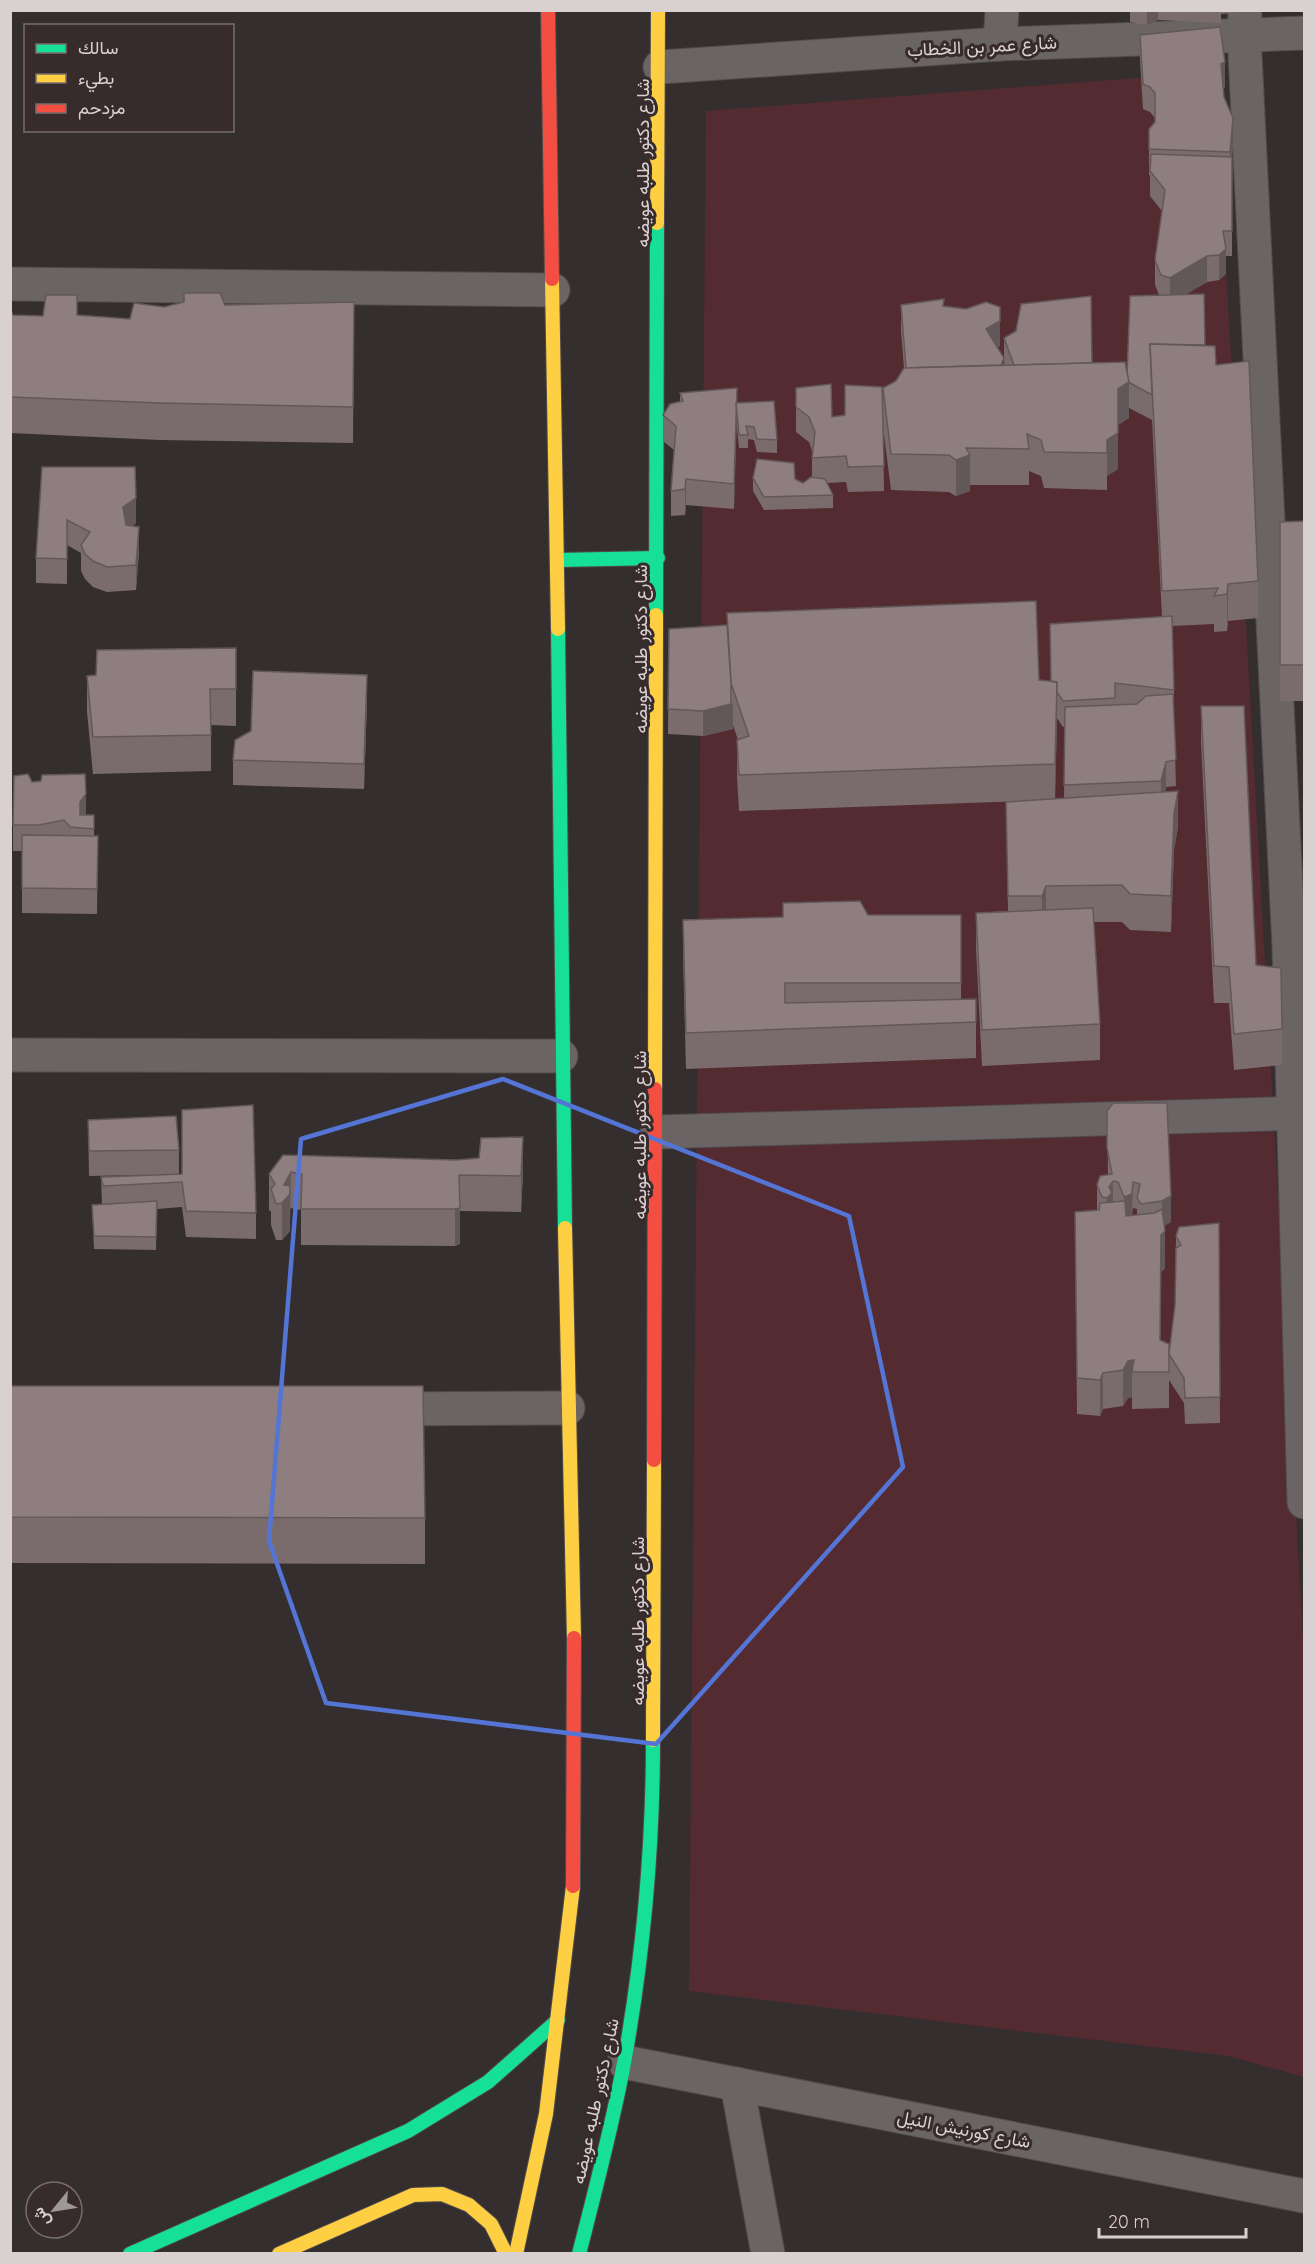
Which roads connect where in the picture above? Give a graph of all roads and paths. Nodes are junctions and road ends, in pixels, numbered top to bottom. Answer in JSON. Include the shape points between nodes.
{"nodes":[{"id":1,"x":548,"y":10,"type":"edge"},
{"id":2,"x":658,"y":10,"type":"edge"},
{"id":3,"x":1002,"y":10,"type":"edge"},
{"id":4,"x":1244,"y":22,"type":"edge"},
{"id":5,"x":1305,"y":33,"type":"edge"},
{"id":6,"x":1000,"y":44,"type":"junction"},
{"id":7,"x":660,"y":67,"type":"junction"},
{"id":8,"x":10,"y":285,"type":"edge"},
{"id":9,"x":553,"y":290,"type":"junction"},
{"id":10,"x":658,"y":558,"type":"junction"},
{"id":11,"x":557,"y":560,"type":"junction"},
{"id":12,"x":10,"y":1055,"type":"edge"},
{"id":13,"x":561,"y":1056,"type":"junction"},
{"id":14,"x":1299,"y":1114,"type":"edge"},
{"id":15,"x":657,"y":1132,"type":"junction"},
{"id":16,"x":568,"y":1408,"type":"junction"},
{"id":17,"x":354,"y":1409,"type":"edge"},
{"id":18,"x":1305,"y":1502,"type":"edge"},
{"id":19,"x":558,"y":2020,"type":"junction"},
{"id":20,"x":624,"y":2062,"type":"junction"},
{"id":21,"x":737,"y":2084,"type":"junction"},
{"id":22,"x":1305,"y":2196,"type":"edge"},
{"id":23,"x":130,"y":2253,"type":"edge"},
{"id":24,"x":279,"y":2253,"type":"edge"},
{"id":25,"x":506,"y":2253,"type":"edge"},
{"id":26,"x":516,"y":2253,"type":"edge"},
{"id":27,"x":579,"y":2253,"type":"edge"},
{"id":28,"x":768,"y":2253,"type":"edge"}],
"edges":[{"from":1,"to":9,"type":"street"},
{"from":2,"to":7,"type":"street","name":"شارع دكتور طلبه عويضه"},
{"from":3,"to":6,"type":"street"},
{"from":4,"to":5,"type":"street","name":"شارع عمر بن الخطاب"},
{"from":4,"to":6,"type":"street","name":"شارع عمر بن الخطاب"},
{"from":4,"to":14,"type":"street"},
{"from":6,"to":7,"type":"street","name":"شارع عمر بن الخطاب"},
{"from":7,"to":10,"type":"street","name":"شارع دكتور طلبه عويضه"},
{"from":8,"to":9,"type":"street"},
{"from":9,"to":11,"type":"street"},
{"from":10,"to":11,"type":"street"},
{"from":10,"to":15,"type":"street","name":"شارع دكتور طلبه عويضه"},
{"from":11,"to":13,"type":"street"},
{"from":12,"to":13,"type":"street"},
{"from":13,"to":16,"type":"street"},
{"from":14,"to":15,"type":"street"},
{"from":14,"to":18,"type":"street"},
{"from":15,"to":20,"type":"street","name":"شارع دكتور طلبه عويضه","via":[[653,1781],[638,1968]]},
{"from":16,"to":17,"type":"street"},
{"from":16,"to":19,"type":"street","via":[[575,1676],[573,1899]]},
{"from":19,"to":23,"type":"street","via":[[524,2054],[449,2109],[408,2131]]},
{"from":19,"to":26,"type":"street","via":[[546,2114]]},
{"from":20,"to":21,"type":"street","name":"شارع كورنيش النيل"},
{"from":20,"to":27,"type":"street","name":"شارع دكتور طلبه عويضه"},
{"from":21,"to":22,"type":"street","name":"شارع كورنيش النيل"},
{"from":21,"to":28,"type":"street"},
{"from":24,"to":25,"type":"street","via":[[413,2195],[442,2194],[469,2205],[491,2224]]}]}
